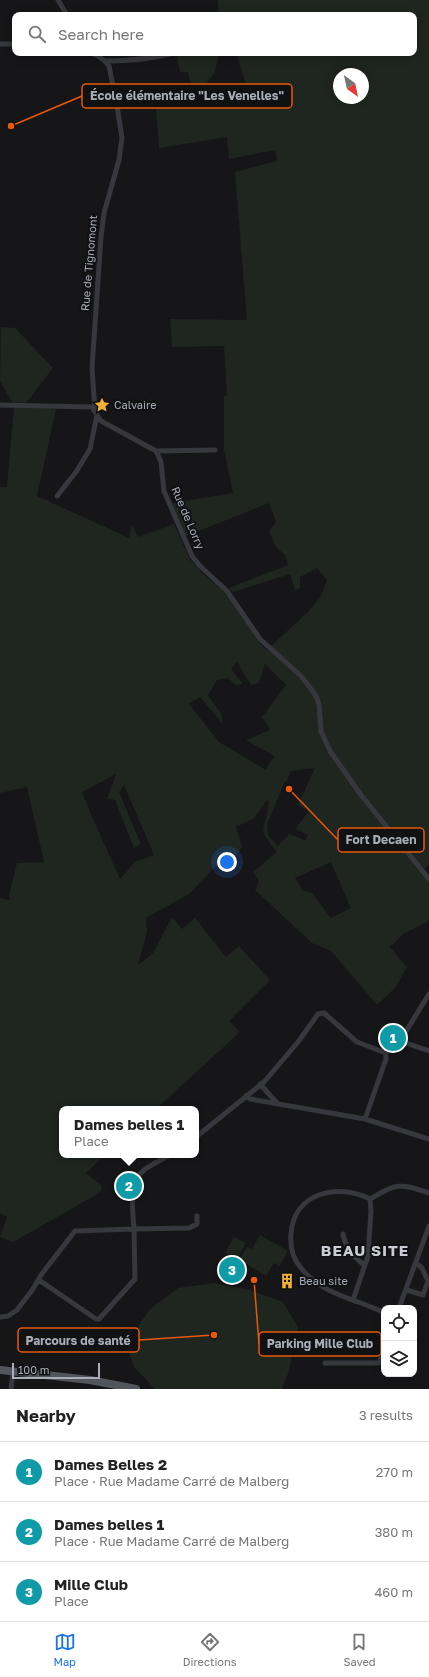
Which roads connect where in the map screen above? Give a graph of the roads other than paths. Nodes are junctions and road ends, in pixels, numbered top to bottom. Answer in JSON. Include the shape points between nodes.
{"nodes":[{"id":1,"x":58,"y":0,"type":"edge"},
{"id":2,"x":65,"y":12,"type":"edge"},
{"id":3,"x":0,"y":44,"type":"edge"},
{"id":4,"x":12,"y":44,"type":"edge"},
{"id":5,"x":99,"y":56,"type":"edge"},
{"id":6,"x":162,"y":56,"type":"edge"},
{"id":7,"x":105,"y":61,"type":"junction"},
{"id":8,"x":0,"y":405,"type":"edge"},
{"id":9,"x":96,"y":413,"type":"junction"},
{"id":10,"x":215,"y":450,"type":"dead end"},
{"id":11,"x":156,"y":451,"type":"junction"},
{"id":12,"x":57,"y":496,"type":"dead end"},
{"id":13,"x":429,"y":879,"type":"edge"},
{"id":14,"x":429,"y":994,"type":"edge"},
{"id":15,"x":400,"y":1041,"type":"junction"},
{"id":16,"x":429,"y":1051,"type":"edge"},
{"id":17,"x":386,"y":1053,"type":"junction"},
{"id":18,"x":260,"y":1084,"type":"junction"},
{"id":19,"x":246,"y":1096,"type":"junction"},
{"id":20,"x":278,"y":1104,"type":"junction"},
{"id":21,"x":365,"y":1119,"type":"junction"},
{"id":22,"x":199,"y":1135,"type":"edge"},
{"id":23,"x":429,"y":1139,"type":"edge"},
{"id":24,"x":165,"y":1158,"type":"edge"},
{"id":25,"x":429,"y":1193,"type":"edge"},
{"id":26,"x":370,"y":1199,"type":"junction"},
{"id":27,"x":197,"y":1216,"type":"dead end"},
{"id":28,"x":429,"y":1226,"type":"edge"},
{"id":29,"x":134,"y":1229,"type":"junction"},
{"id":30,"x":343,"y":1234,"type":"dead end"},
{"id":31,"x":422,"y":1246,"type":"junction"},
{"id":32,"x":429,"y":1248,"type":"edge"},
{"id":33,"x":416,"y":1263,"type":"junction"},
{"id":34,"x":364,"y":1265,"type":"junction"},
{"id":35,"x":39,"y":1280,"type":"junction"},
{"id":36,"x":407,"y":1290,"type":"junction"},
{"id":37,"x":353,"y":1300,"type":"junction"},
{"id":38,"x":400,"y":1305,"type":"edge"},
{"id":39,"x":381,"y":1311,"type":"edge"},
{"id":40,"x":0,"y":1316,"type":"edge"},
{"id":41,"x":381,"y":1358,"type":"edge"},
{"id":42,"x":326,"y":1363,"type":"dead end"},
{"id":43,"x":0,"y":1370,"type":"edge"},
{"id":44,"x":13,"y":1371,"type":"junction"},
{"id":45,"x":11,"y":1389,"type":"edge"},
{"id":46,"x":136,"y":1389,"type":"edge"}],
"edges":[{"from":1,"to":2,"type":"street"},
{"from":3,"to":4,"type":"street"},
{"from":5,"to":7,"type":"street"},
{"from":6,"to":7,"type":"street","via":[[130,61]]},
{"from":7,"to":9,"type":"street","name":"Rue de Tignomont","via":[[109,66],[122,138],[119,160],[104,213],[101,237],[92,368]]},
{"from":8,"to":9,"type":"street","via":[[88,406]]},
{"from":9,"to":11,"type":"street","via":[[108,426]]},
{"from":9,"to":12,"type":"street","name":"Rue de Tignomont","via":[[90,449]]},
{"from":10,"to":11,"type":"street"},
{"from":11,"to":13,"type":"street","name":"Rue de Lorry","via":[[164,492],[192,556],[227,591],[260,639],[308,685],[317,700],[321,731],[330,751],[361,796]]},
{"from":14,"to":15,"type":"street"},
{"from":15,"to":16,"type":"street"},
{"from":15,"to":17,"type":"street"},
{"from":17,"to":18,"type":"street","via":[[357,1042],[321,1013]]},
{"from":17,"to":21,"type":"street"},
{"from":18,"to":19,"type":"street"},
{"from":18,"to":20,"type":"street"},
{"from":19,"to":20,"type":"street"},
{"from":19,"to":22,"type":"street"},
{"from":20,"to":21,"type":"street"},
{"from":21,"to":23,"type":"street"},
{"from":24,"to":29,"type":"street","via":[[144,1170],[135,1181]]},
{"from":25,"to":26,"type":"street","via":[[407,1186],[395,1186]]},
{"from":26,"to":34,"type":"street","via":[[368,1256]]},
{"from":26,"to":37,"type":"street","via":[[345,1190],[316,1196],[295,1216],[291,1232],[291,1249],[301,1268],[333,1293]]},
{"from":27,"to":29,"type":"street","via":[[197,1224],[189,1228]]},
{"from":28,"to":31,"type":"street"},
{"from":29,"to":35,"type":"street","via":[[75,1231]]},
{"from":29,"to":35,"type":"street","via":[[135,1279],[99,1319]]},
{"from":30,"to":34,"type":"street","via":[[344,1241],[356,1259]]},
{"from":31,"to":32,"type":"street"},
{"from":31,"to":33,"type":"street"},
{"from":33,"to":36,"type":"street"},
{"from":33,"to":36,"type":"street","via":[[422,1268],[428,1281],[423,1295]]},
{"from":34,"to":37,"type":"street"},
{"from":35,"to":40,"type":"street","via":[[17,1310],[8,1316]]},
{"from":36,"to":38,"type":"street"},
{"from":37,"to":39,"type":"street"},
{"from":41,"to":42,"type":"street","via":[[379,1363]]},
{"from":43,"to":44,"type":"main road"},
{"from":44,"to":45,"type":"street"},
{"from":44,"to":46,"type":"main road","via":[[90,1380]]}]}
